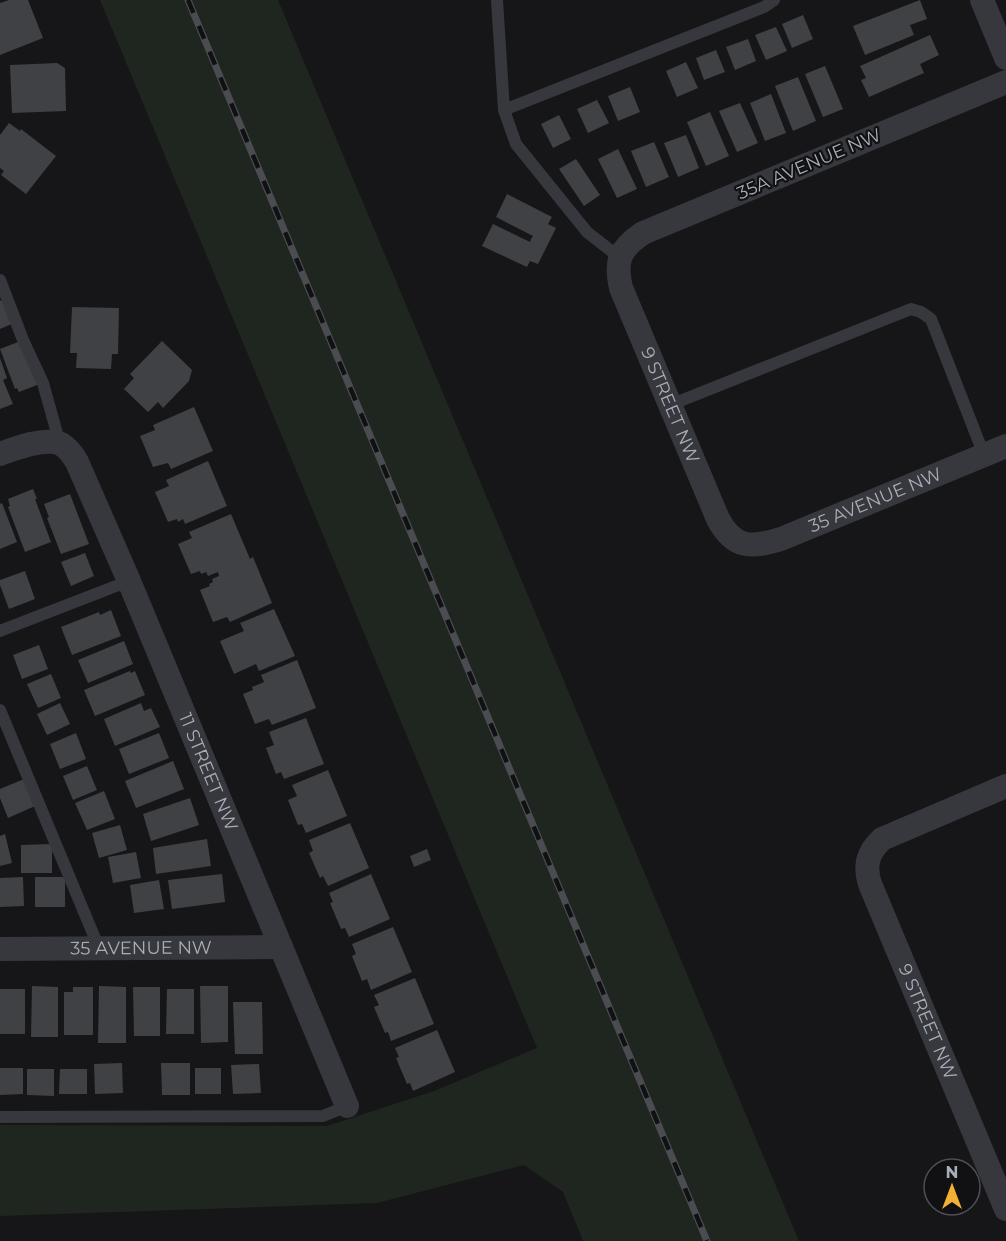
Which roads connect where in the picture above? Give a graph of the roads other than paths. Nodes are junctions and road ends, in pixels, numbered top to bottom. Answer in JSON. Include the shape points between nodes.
{"nodes":[{"id":1,"x":497,"y":0,"type":"edge"},
{"id":2,"x":774,"y":0,"type":"edge"},
{"id":3,"x":982,"y":0,"type":"edge"},
{"id":4,"x":1006,"y":58,"type":"edge"},
{"id":5,"x":1006,"y":82,"type":"edge"},
{"id":6,"x":504,"y":110,"type":"junction"},
{"id":7,"x":620,"y":257,"type":"junction"},
{"id":8,"x":0,"y":280,"type":"edge"},
{"id":9,"x":670,"y":405,"type":"junction"},
{"id":10,"x":60,"y":444,"type":"junction"},
{"id":11,"x":995,"y":450,"type":"edge"},
{"id":12,"x":0,"y":454,"type":"edge"},
{"id":13,"x":742,"y":544,"type":"joint"},
{"id":14,"x":129,"y":581,"type":"junction"},
{"id":15,"x":0,"y":631,"type":"edge"},
{"id":16,"x":0,"y":710,"type":"edge"},
{"id":17,"x":1006,"y":786,"type":"edge"},
{"id":18,"x":281,"y":947,"type":"junction"},
{"id":19,"x":99,"y":948,"type":"junction"},
{"id":20,"x":0,"y":949,"type":"edge"},
{"id":21,"x":347,"y":1106,"type":"joint"},
{"id":22,"x":0,"y":1118,"type":"edge"},
{"id":23,"x":1006,"y":1209,"type":"edge"}],
"edges":[{"from":1,"to":6,"type":"lane"},
{"from":2,"to":6,"type":"lane"},
{"from":3,"to":4,"type":"street"},
{"from":5,"to":7,"type":"street","name":"35A AVENUE NW","via":[[643,233],[626,246]]},
{"from":6,"to":7,"type":"lane","via":[[520,151],[587,232]]},
{"from":7,"to":9,"type":"street","name":"9 STREET NW","via":[[621,288]]},
{"from":8,"to":10,"type":"lane","via":[[43,383]]},
{"from":9,"to":11,"type":"lane","via":[[911,309],[931,319]]},
{"from":9,"to":13,"type":"street","name":"9 STREET NW","via":[[718,519],[730,537]]},
{"from":10,"to":12,"type":"street","via":[[22,445]]},
{"from":10,"to":14,"type":"street","name":"11 STREET NW","via":[[77,462]]},
{"from":11,"to":13,"type":"street","name":"35 AVENUE NW","via":[[781,539]]},
{"from":14,"to":15,"type":"lane"},
{"from":14,"to":18,"type":"street","name":"11 STREET NW"},
{"from":16,"to":19,"type":"lane"},
{"from":17,"to":23,"type":"street","name":"9 STREET NW","via":[[882,839],[869,855],[867,875]]},
{"from":18,"to":19,"type":"street","name":"35 AVENUE NW"},
{"from":18,"to":21,"type":"street","name":"11 STREET NW"},
{"from":19,"to":20,"type":"street","name":"35 AVENUE NW"},
{"from":21,"to":22,"type":"lane","via":[[323,1116]]}]}
